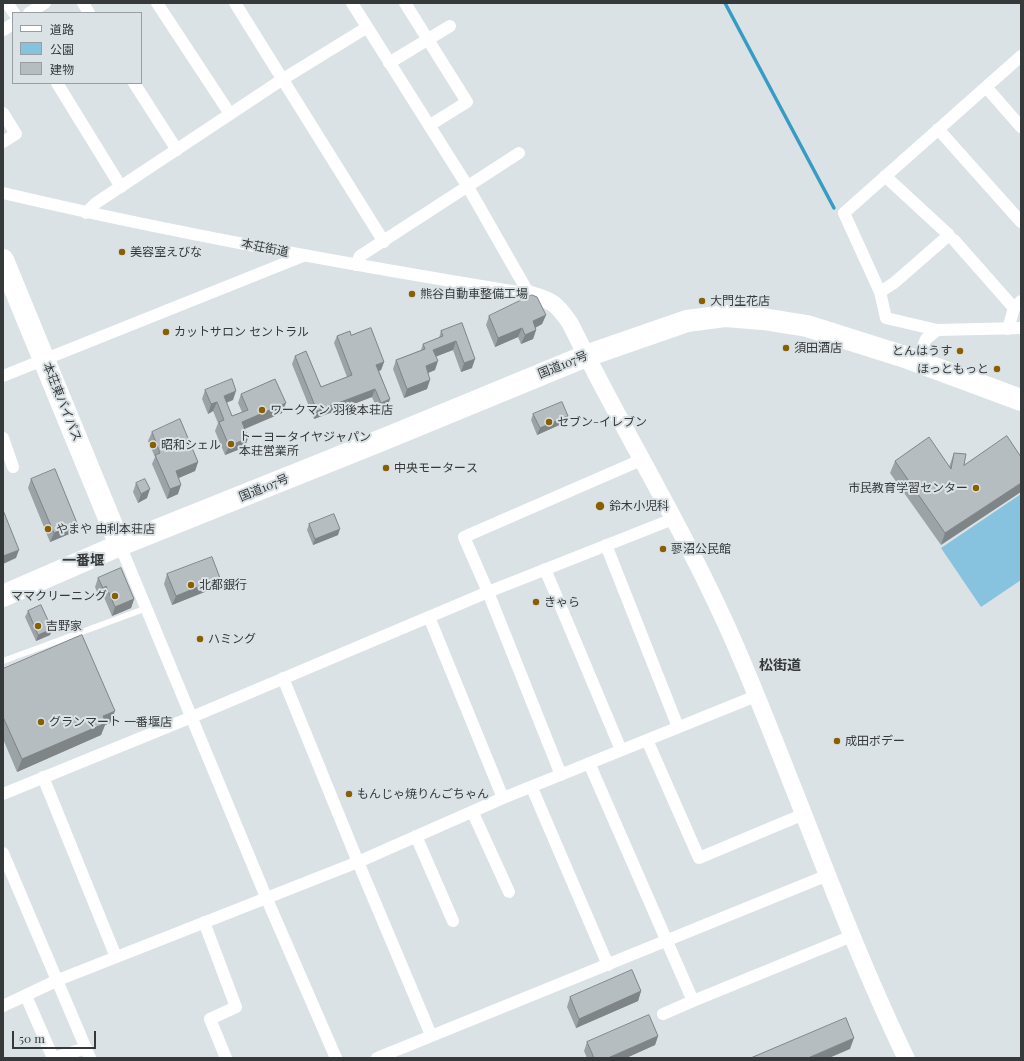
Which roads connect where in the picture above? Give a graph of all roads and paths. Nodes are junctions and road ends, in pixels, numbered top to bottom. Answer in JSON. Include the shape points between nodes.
{"nodes":[{"id":1,"x":7,"y":3,"type":"edge"},
{"id":2,"x":45,"y":3,"type":"edge"},
{"id":3,"x":83,"y":3,"type":"edge"},
{"id":4,"x":157,"y":3,"type":"edge"},
{"id":5,"x":235,"y":3,"type":"edge"},
{"id":6,"x":352,"y":3,"type":"edge"},
{"id":7,"x":405,"y":3,"type":"edge"},
{"id":8,"x":13,"y":12,"type":"edge"},
{"id":9,"x":31,"y":12,"type":"edge"},
{"id":10,"x":88,"y":12,"type":"edge"},
{"id":11,"x":12,"y":25,"type":"edge"},
{"id":12,"x":450,"y":26,"type":"dead end"},
{"id":13,"x":366,"y":28,"type":"junction"},
{"id":14,"x":3,"y":30,"type":"edge"},
{"id":15,"x":428,"y":40,"type":"junction"},
{"id":16,"x":1021,"y":56,"type":"edge"},
{"id":17,"x":389,"y":62,"type":"junction"},
{"id":18,"x":283,"y":79,"type":"junction"},
{"id":19,"x":58,"y":84,"type":"edge"},
{"id":20,"x":135,"y":84,"type":"edge"},
{"id":21,"x":986,"y":87,"type":"junction"},
{"id":22,"x":3,"y":113,"type":"edge"},
{"id":23,"x":230,"y":114,"type":"junction"},
{"id":24,"x":430,"y":125,"type":"junction"},
{"id":25,"x":1021,"y":127,"type":"edge"},
{"id":26,"x":938,"y":129,"type":"junction"},
{"id":27,"x":3,"y":142,"type":"edge"},
{"id":28,"x":177,"y":150,"type":"junction"},
{"id":29,"x":519,"y":153,"type":"dead end"},
{"id":30,"x":885,"y":176,"type":"junction"},
{"id":31,"x":121,"y":187,"type":"junction"},
{"id":32,"x":468,"y":187,"type":"junction"},
{"id":33,"x":3,"y":193,"type":"edge"},
{"id":34,"x":86,"y":213,"type":"junction"},
{"id":35,"x":1021,"y":222,"type":"edge"},
{"id":36,"x":954,"y":240,"type":"dead end"},
{"id":37,"x":384,"y":242,"type":"junction"},
{"id":38,"x":304,"y":256,"type":"junction"},
{"id":39,"x":3,"y":260,"type":"edge"},
{"id":40,"x":356,"y":265,"type":"junction"},
{"id":41,"x":880,"y":292,"type":"junction"},
{"id":42,"x":529,"y":294,"type":"junction"},
{"id":43,"x":1017,"y":304,"type":"edge"},
{"id":44,"x":1021,"y":328,"type":"edge"},
{"id":45,"x":1008,"y":329,"type":"junction"},
{"id":46,"x":937,"y":330,"type":"junction"},
{"id":47,"x":586,"y":356,"type":"junction"},
{"id":48,"x":45,"y":359,"type":"junction"},
{"id":49,"x":917,"y":362,"type":"junction"},
{"id":50,"x":3,"y":376,"type":"edge"},
{"id":51,"x":1021,"y":400,"type":"edge"},
{"id":52,"x":3,"y":438,"type":"edge"},
{"id":53,"x":641,"y":460,"type":"junction"},
{"id":54,"x":14,"y":467,"type":"dead end"},
{"id":55,"x":674,"y":518,"type":"junction"},
{"id":56,"x":120,"y":545,"type":"junction"},
{"id":57,"x":606,"y":545,"type":"junction"},
{"id":58,"x":545,"y":569,"type":"junction"},
{"id":59,"x":488,"y":592,"type":"junction"},
{"id":60,"x":3,"y":596,"type":"edge"},
{"id":61,"x":147,"y":608,"type":"junction"},
{"id":62,"x":429,"y":617,"type":"junction"},
{"id":63,"x":3,"y":661,"type":"edge"},
{"id":64,"x":283,"y":678,"type":"junction"},
{"id":65,"x":756,"y":696,"type":"junction"},
{"id":66,"x":192,"y":717,"type":"junction"},
{"id":67,"x":678,"y":727,"type":"junction"},
{"id":68,"x":647,"y":740,"type":"junction"},
{"id":69,"x":621,"y":750,"type":"junction"},
{"id":70,"x":589,"y":763,"type":"junction"},
{"id":71,"x":562,"y":775,"type":"junction"},
{"id":72,"x":43,"y":777,"type":"junction"},
{"id":73,"x":532,"y":788,"type":"junction"},
{"id":74,"x":3,"y":794,"type":"edge"},
{"id":75,"x":503,"y":798,"type":"junction"},
{"id":76,"x":473,"y":813,"type":"junction"},
{"id":77,"x":804,"y":814,"type":"junction"},
{"id":78,"x":416,"y":836,"type":"junction"},
{"id":79,"x":4,"y":859,"type":"edge"},
{"id":80,"x":358,"y":862,"type":"junction"},
{"id":81,"x":828,"y":875,"type":"junction"},
{"id":82,"x":509,"y":892,"type":"dead end"},
{"id":83,"x":266,"y":897,"type":"junction"},
{"id":84,"x":453,"y":921,"type":"dead end"},
{"id":85,"x":204,"y":922,"type":"junction"},
{"id":86,"x":852,"y":936,"type":"junction"},
{"id":87,"x":666,"y":941,"type":"junction"},
{"id":88,"x":116,"y":957,"type":"junction"},
{"id":89,"x":608,"y":965,"type":"junction"},
{"id":90,"x":58,"y":980,"type":"junction"},
{"id":91,"x":26,"y":996,"type":"junction"},
{"id":92,"x":693,"y":1001,"type":"junction"},
{"id":93,"x":3,"y":1006,"type":"edge"},
{"id":94,"x":663,"y":1014,"type":"dead end"},
{"id":95,"x":431,"y":1035,"type":"junction"},
{"id":96,"x":88,"y":1053,"type":"edge"},
{"id":97,"x":53,"y":1058,"type":"edge"},
{"id":98,"x":226,"y":1058,"type":"edge"},
{"id":99,"x":336,"y":1058,"type":"edge"},
{"id":100,"x":377,"y":1058,"type":"edge"},
{"id":101,"x":906,"y":1058,"type":"edge"}],
"edges":[{"from":1,"to":8,"type":"street"},
{"from":2,"to":9,"type":"street"},
{"from":3,"to":10,"type":"street"},
{"from":4,"to":23,"type":"street"},
{"from":5,"to":18,"type":"street"},
{"from":6,"to":13,"type":"street"},
{"from":7,"to":15,"type":"street"},
{"from":11,"to":14,"type":"street"},
{"from":12,"to":15,"type":"street"},
{"from":13,"to":17,"type":"street"},
{"from":13,"to":18,"type":"street"},
{"from":15,"to":17,"type":"street"},
{"from":15,"to":24,"type":"street","via":[[467,102]]},
{"from":16,"to":21,"type":"street"},
{"from":17,"to":24,"type":"street"},
{"from":18,"to":23,"type":"street"},
{"from":18,"to":37,"type":"street"},
{"from":19,"to":31,"type":"street"},
{"from":20,"to":28,"type":"street"},
{"from":21,"to":25,"type":"street"},
{"from":21,"to":26,"type":"street"},
{"from":22,"to":27,"type":"street","via":[[16,134]]},
{"from":23,"to":28,"type":"street"},
{"from":24,"to":32,"type":"street"},
{"from":26,"to":30,"type":"street"},
{"from":26,"to":35,"type":"street"},
{"from":28,"to":31,"type":"street"},
{"from":29,"to":32,"type":"street"},
{"from":30,"to":41,"type":"street","via":[[844,214]]},
{"from":30,"to":41,"type":"street","via":[[948,235],[894,283]]},
{"from":31,"to":34,"type":"street","via":[[96,203]]},
{"from":32,"to":37,"type":"street"},
{"from":32,"to":42,"type":"street"},
{"from":33,"to":34,"type":"street","name":"本荘街道"},
{"from":34,"to":38,"type":"street","name":"本荘街道"},
{"from":36,"to":43,"type":"street"},
{"from":37,"to":40,"type":"street","via":[[360,256]]},
{"from":38,"to":40,"type":"street","name":"本荘街道"},
{"from":38,"to":48,"type":"street"},
{"from":39,"to":48,"type":"highway","name":"本荘東バイパス"},
{"from":40,"to":42,"type":"street","name":"本荘街道"},
{"from":41,"to":46,"type":"street","via":[[886,318]]},
{"from":42,"to":47,"type":"street","via":[[558,305]]},
{"from":43,"to":45,"type":"street"},
{"from":44,"to":45,"type":"street"},
{"from":45,"to":46,"type":"street"},
{"from":46,"to":49,"type":"street","via":[[926,339]]},
{"from":47,"to":49,"type":"highway","name":"国道107号","via":[[687,321],[725,316],[807,326],[842,335]]},
{"from":47,"to":53,"type":"street"},
{"from":47,"to":56,"type":"highway","name":"国道107号"},
{"from":48,"to":50,"type":"street"},
{"from":48,"to":56,"type":"highway","name":"本荘東バイパス"},
{"from":49,"to":51,"type":"highway","name":"国道107号"},
{"from":52,"to":54,"type":"street"},
{"from":53,"to":55,"type":"street"},
{"from":53,"to":59,"type":"street","via":[[464,537]]},
{"from":55,"to":57,"type":"street"},
{"from":55,"to":65,"type":"street","via":[[736,647]]},
{"from":56,"to":60,"type":"highway","name":"国道107号"},
{"from":56,"to":61,"type":"street"},
{"from":57,"to":58,"type":"street"},
{"from":57,"to":67,"type":"street"},
{"from":58,"to":59,"type":"street"},
{"from":58,"to":69,"type":"street"},
{"from":59,"to":62,"type":"street"},
{"from":59,"to":71,"type":"street"},
{"from":61,"to":63,"type":"lane"},
{"from":61,"to":66,"type":"street"},
{"from":62,"to":64,"type":"street"},
{"from":62,"to":75,"type":"street"},
{"from":64,"to":66,"type":"street"},
{"from":64,"to":80,"type":"street"},
{"from":65,"to":67,"type":"street"},
{"from":65,"to":77,"type":"street"},
{"from":66,"to":72,"type":"street"},
{"from":66,"to":83,"type":"street"},
{"from":67,"to":68,"type":"street"},
{"from":68,"to":69,"type":"street"},
{"from":68,"to":77,"type":"street","via":[[699,858]]},
{"from":69,"to":70,"type":"street"},
{"from":70,"to":71,"type":"street"},
{"from":70,"to":87,"type":"street"},
{"from":71,"to":73,"type":"street"},
{"from":72,"to":74,"type":"street"},
{"from":72,"to":88,"type":"street"},
{"from":73,"to":75,"type":"street"},
{"from":73,"to":89,"type":"street"},
{"from":75,"to":76,"type":"street"},
{"from":76,"to":78,"type":"street"},
{"from":76,"to":82,"type":"street"},
{"from":77,"to":81,"type":"street"},
{"from":78,"to":80,"type":"street"},
{"from":78,"to":84,"type":"street"},
{"from":79,"to":90,"type":"street"},
{"from":80,"to":83,"type":"street"},
{"from":80,"to":95,"type":"street"},
{"from":81,"to":86,"type":"street"},
{"from":81,"to":87,"type":"street"},
{"from":83,"to":85,"type":"street"},
{"from":83,"to":99,"type":"street"},
{"from":85,"to":88,"type":"street"},
{"from":85,"to":98,"type":"street","via":[[236,1007],[210,1019]]},
{"from":86,"to":92,"type":"street"},
{"from":86,"to":101,"type":"street"},
{"from":87,"to":89,"type":"street"},
{"from":87,"to":92,"type":"street"},
{"from":88,"to":90,"type":"street"},
{"from":89,"to":95,"type":"street"},
{"from":90,"to":91,"type":"street"},
{"from":90,"to":96,"type":"street"},
{"from":91,"to":93,"type":"street"},
{"from":91,"to":97,"type":"street"},
{"from":92,"to":94,"type":"street"},
{"from":95,"to":100,"type":"street"},
{"from":96,"to":97,"type":"street"}]}
